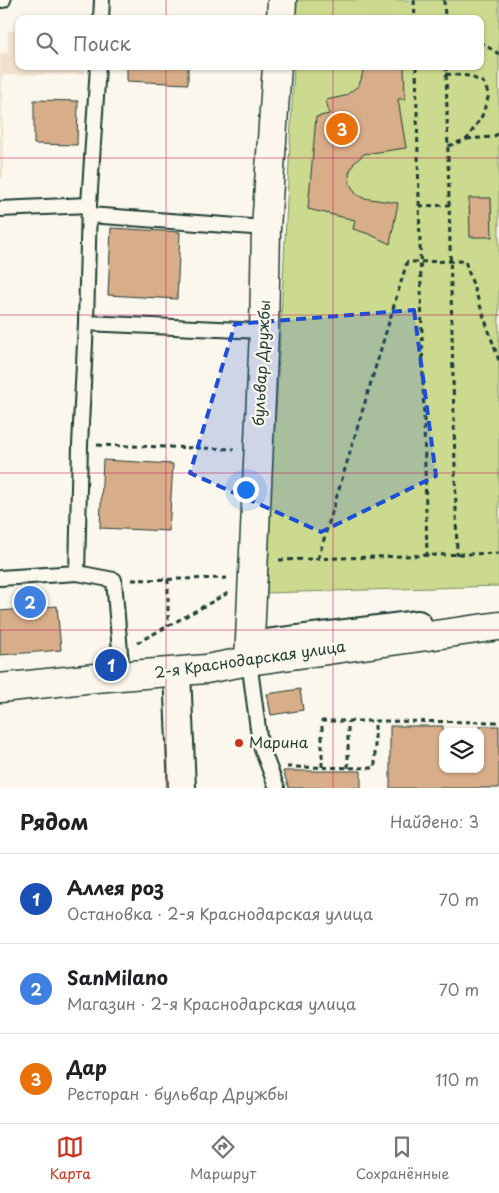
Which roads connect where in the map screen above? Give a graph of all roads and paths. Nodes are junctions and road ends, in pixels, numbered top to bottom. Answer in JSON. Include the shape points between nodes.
{"nodes":[{"id":1,"x":102,"y":0,"type":"edge"},
{"id":2,"x":282,"y":0,"type":"edge"},
{"id":3,"x":414,"y":0,"type":"edge"},
{"id":4,"x":444,"y":0,"type":"edge"},
{"id":5,"x":101,"y":15,"type":"edge"},
{"id":6,"x":281,"y":15,"type":"edge"},
{"id":7,"x":415,"y":15,"type":"edge"},
{"id":8,"x":445,"y":15,"type":"edge"},
{"id":9,"x":484,"y":45,"type":"edge"},
{"id":10,"x":499,"y":54,"type":"edge"},
{"id":11,"x":98,"y":70,"type":"edge"},
{"id":12,"x":278,"y":70,"type":"edge"},
{"id":13,"x":416,"y":70,"type":"edge"},
{"id":14,"x":446,"y":70,"type":"edge"},
{"id":15,"x":446,"y":74,"type":"junction"},
{"id":16,"x":499,"y":133,"type":"edge"},
{"id":17,"x":466,"y":139,"type":"junction"},
{"id":18,"x":448,"y":146,"type":"junction"},
{"id":19,"x":449,"y":205,"type":"junction"},
{"id":20,"x":419,"y":206,"type":"junction"},
{"id":21,"x":0,"y":210,"type":"edge"},
{"id":22,"x":89,"y":210,"type":"junction"},
{"id":23,"x":266,"y":228,"type":"junction"},
{"id":24,"x":450,"y":261,"type":"junction"},
{"id":25,"x":420,"y":262,"type":"junction"},
{"id":26,"x":86,"y":323,"type":"junction"},
{"id":27,"x":264,"y":331,"type":"junction"},
{"id":28,"x":499,"y":361,"type":"edge"},
{"id":29,"x":80,"y":445,"type":"junction"},
{"id":30,"x":234,"y":450,"type":"dead end"},
{"id":31,"x":499,"y":554,"type":"edge"},
{"id":32,"x":457,"y":555,"type":"junction"},
{"id":33,"x":427,"y":556,"type":"junction"},
{"id":34,"x":318,"y":559,"type":"junction"},
{"id":35,"x":77,"y":573,"type":"junction"},
{"id":36,"x":246,"y":576,"type":"junction"},
{"id":37,"x":0,"y":578,"type":"edge"},
{"id":38,"x":168,"y":579,"type":"junction"},
{"id":39,"x":114,"y":580,"type":"junction"},
{"id":40,"x":499,"y":614,"type":"edge"},
{"id":41,"x":168,"y":626,"type":"junction"},
{"id":42,"x":499,"y":626,"type":"edge"},
{"id":43,"x":250,"y":653,"type":"junction"},
{"id":44,"x":121,"y":664,"type":"junction"},
{"id":45,"x":177,"y":672,"type":"junction"},
{"id":46,"x":0,"y":688,"type":"edge"},
{"id":47,"x":348,"y":721,"type":"junction"},
{"id":48,"x":375,"y":721,"type":"junction"},
{"id":49,"x":499,"y":722,"type":"edge"},
{"id":50,"x":269,"y":767,"type":"junction"},
{"id":51,"x":322,"y":767,"type":"junction"},
{"id":52,"x":348,"y":768,"type":"junction"},
{"id":53,"x":182,"y":788,"type":"edge"},
{"id":54,"x":277,"y":788,"type":"edge"}],
"edges":[{"from":1,"to":5,"type":"lane"},
{"from":2,"to":6,"type":"street"},
{"from":3,"to":7,"type":"path"},
{"from":4,"to":8,"type":"path"},
{"from":9,"to":10,"type":"path"},
{"from":11,"to":22,"type":"lane"},
{"from":12,"to":23,"type":"street","name":"бульвар Дружбы"},
{"from":13,"to":20,"type":"path"},
{"from":14,"to":15,"type":"path"},
{"from":15,"to":17,"type":"path","via":[[469,76],[483,82],[489,95],[482,116]]},
{"from":15,"to":18,"type":"path"},
{"from":16,"to":17,"type":"path","via":[[493,137]]},
{"from":17,"to":18,"type":"path"},
{"from":18,"to":19,"type":"path"},
{"from":19,"to":20,"type":"path"},
{"from":19,"to":24,"type":"path"},
{"from":20,"to":25,"type":"path"},
{"from":21,"to":22,"type":"lane"},
{"from":22,"to":23,"type":"lane"},
{"from":22,"to":26,"type":"lane"},
{"from":23,"to":27,"type":"street","name":"бульвар Дружбы"},
{"from":24,"to":25,"type":"path"},
{"from":24,"to":28,"type":"path","via":[[465,261]]},
{"from":24,"to":32,"type":"path"},
{"from":25,"to":33,"type":"path"},
{"from":25,"to":34,"type":"path","via":[[407,262]]},
{"from":26,"to":27,"type":"lane"},
{"from":26,"to":29,"type":"lane"},
{"from":27,"to":36,"type":"street","name":"бульвар Дружбы"},
{"from":29,"to":30,"type":"path"},
{"from":29,"to":35,"type":"lane"},
{"from":31,"to":32,"type":"path"},
{"from":32,"to":33,"type":"path"},
{"from":33,"to":34,"type":"path"},
{"from":34,"to":36,"type":"path"},
{"from":35,"to":37,"type":"lane"},
{"from":35,"to":39,"type":"lane"},
{"from":36,"to":38,"type":"path"},
{"from":36,"to":41,"type":"path"},
{"from":36,"to":43,"type":"street","name":"бульвар Дружбы"},
{"from":38,"to":39,"type":"path"},
{"from":38,"to":41,"type":"path"},
{"from":39,"to":44,"type":"lane"},
{"from":40,"to":43,"type":"street"},
{"from":41,"to":44,"type":"path"},
{"from":42,"to":43,"type":"street","name":"2-я Краснодарская улица"},
{"from":43,"to":45,"type":"street","name":"2-я Краснодарская улица","via":[[206,669]]},
{"from":43,"to":50,"type":"lane","via":[[260,744]]},
{"from":44,"to":45,"type":"street","name":"2-я Краснодарская улица"},
{"from":44,"to":46,"type":"street","name":"2-я Краснодарская улица"},
{"from":45,"to":53,"type":"street"},
{"from":47,"to":48,"type":"path"},
{"from":47,"to":51,"type":"path","via":[[322,721]]},
{"from":47,"to":52,"type":"path"},
{"from":48,"to":49,"type":"path"},
{"from":48,"to":52,"type":"path","via":[[375,768]]},
{"from":50,"to":51,"type":"path"},
{"from":50,"to":54,"type":"lane"},
{"from":51,"to":52,"type":"path"}]}
